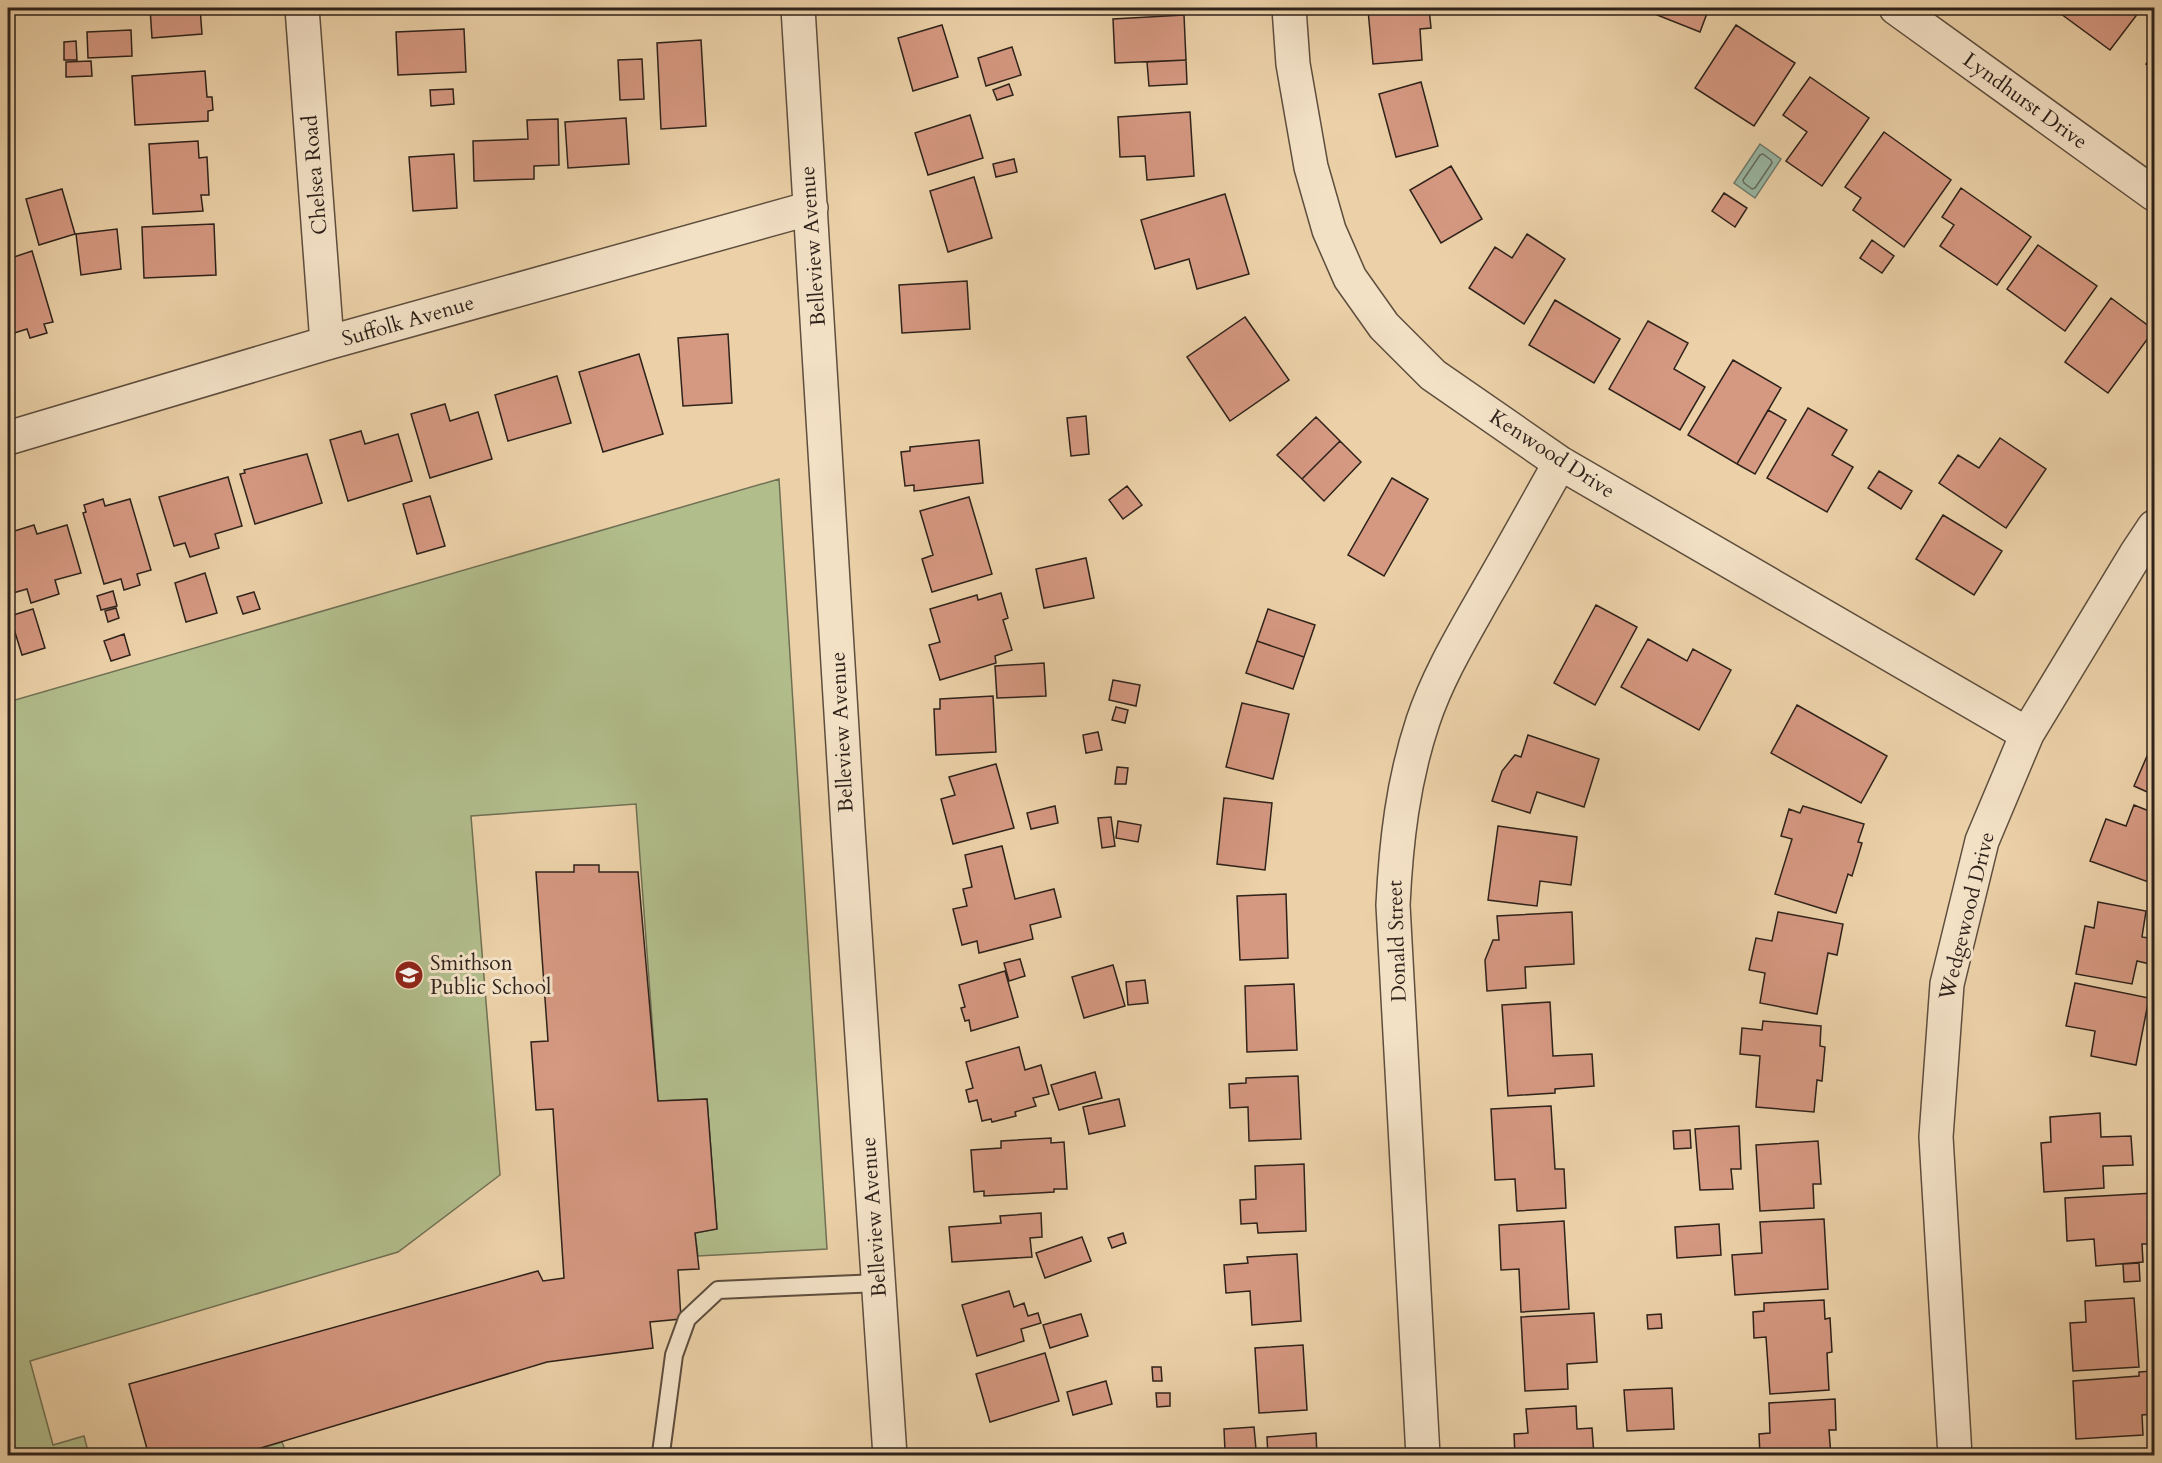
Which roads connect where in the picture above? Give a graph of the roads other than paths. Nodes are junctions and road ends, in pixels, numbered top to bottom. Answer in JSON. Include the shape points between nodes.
{"nodes":[{"id":1,"x":302,"y":8,"type":"edge"},
{"id":2,"x":798,"y":8,"type":"edge"},
{"id":3,"x":1289,"y":8,"type":"edge"},
{"id":4,"x":1896,"y":8,"type":"edge"},
{"id":5,"x":2154,"y":194,"type":"edge"},
{"id":6,"x":811,"y":208,"type":"junction"},
{"id":7,"x":327,"y":344,"type":"junction"},
{"id":8,"x":8,"y":438,"type":"edge"},
{"id":9,"x":1560,"y":463,"type":"junction"},
{"id":10,"x":2154,"y":527,"type":"edge"},
{"id":11,"x":2027,"y":734,"type":"junction"},
{"id":12,"x":879,"y":1283,"type":"junction"},
{"id":13,"x":661,"y":1453,"type":"dead end"},
{"id":14,"x":890,"y":1455,"type":"edge"},
{"id":15,"x":1423,"y":1455,"type":"edge"},
{"id":16,"x":1955,"y":1455,"type":"edge"}],
"edges":[{"from":1,"to":7,"type":"street","name":"Chelsea Road"},
{"from":2,"to":6,"type":"street","name":"Belleview Avenue"},
{"from":3,"to":9,"type":"street","name":"Kenwood Drive","via":[[1293,64],[1311,167],[1329,230],[1350,278],[1384,326],[1433,375]]},
{"from":4,"to":5,"type":"street","name":"Lyndhurst Drive"},
{"from":6,"to":7,"type":"street","name":"Suffolk Avenue"},
{"from":6,"to":12,"type":"street","name":"Belleview Avenue"},
{"from":7,"to":8,"type":"street","name":"Suffolk Avenue"},
{"from":9,"to":11,"type":"street","name":"Kenwood Drive"},
{"from":9,"to":15,"type":"street","name":"Donald Street","via":[[1437,684],[1413,757],[1396,846],[1393,905]]},
{"from":10,"to":11,"type":"street","name":"Wedgewood Drive"},
{"from":11,"to":16,"type":"street","name":"Wedgewood Drive","via":[[1982,841],[1947,984],[1936,1137]]},
{"from":12,"to":13,"type":"lane","via":[[718,1290],[687,1319],[674,1355]]},
{"from":12,"to":14,"type":"street","name":"Belleview Avenue"}]}
